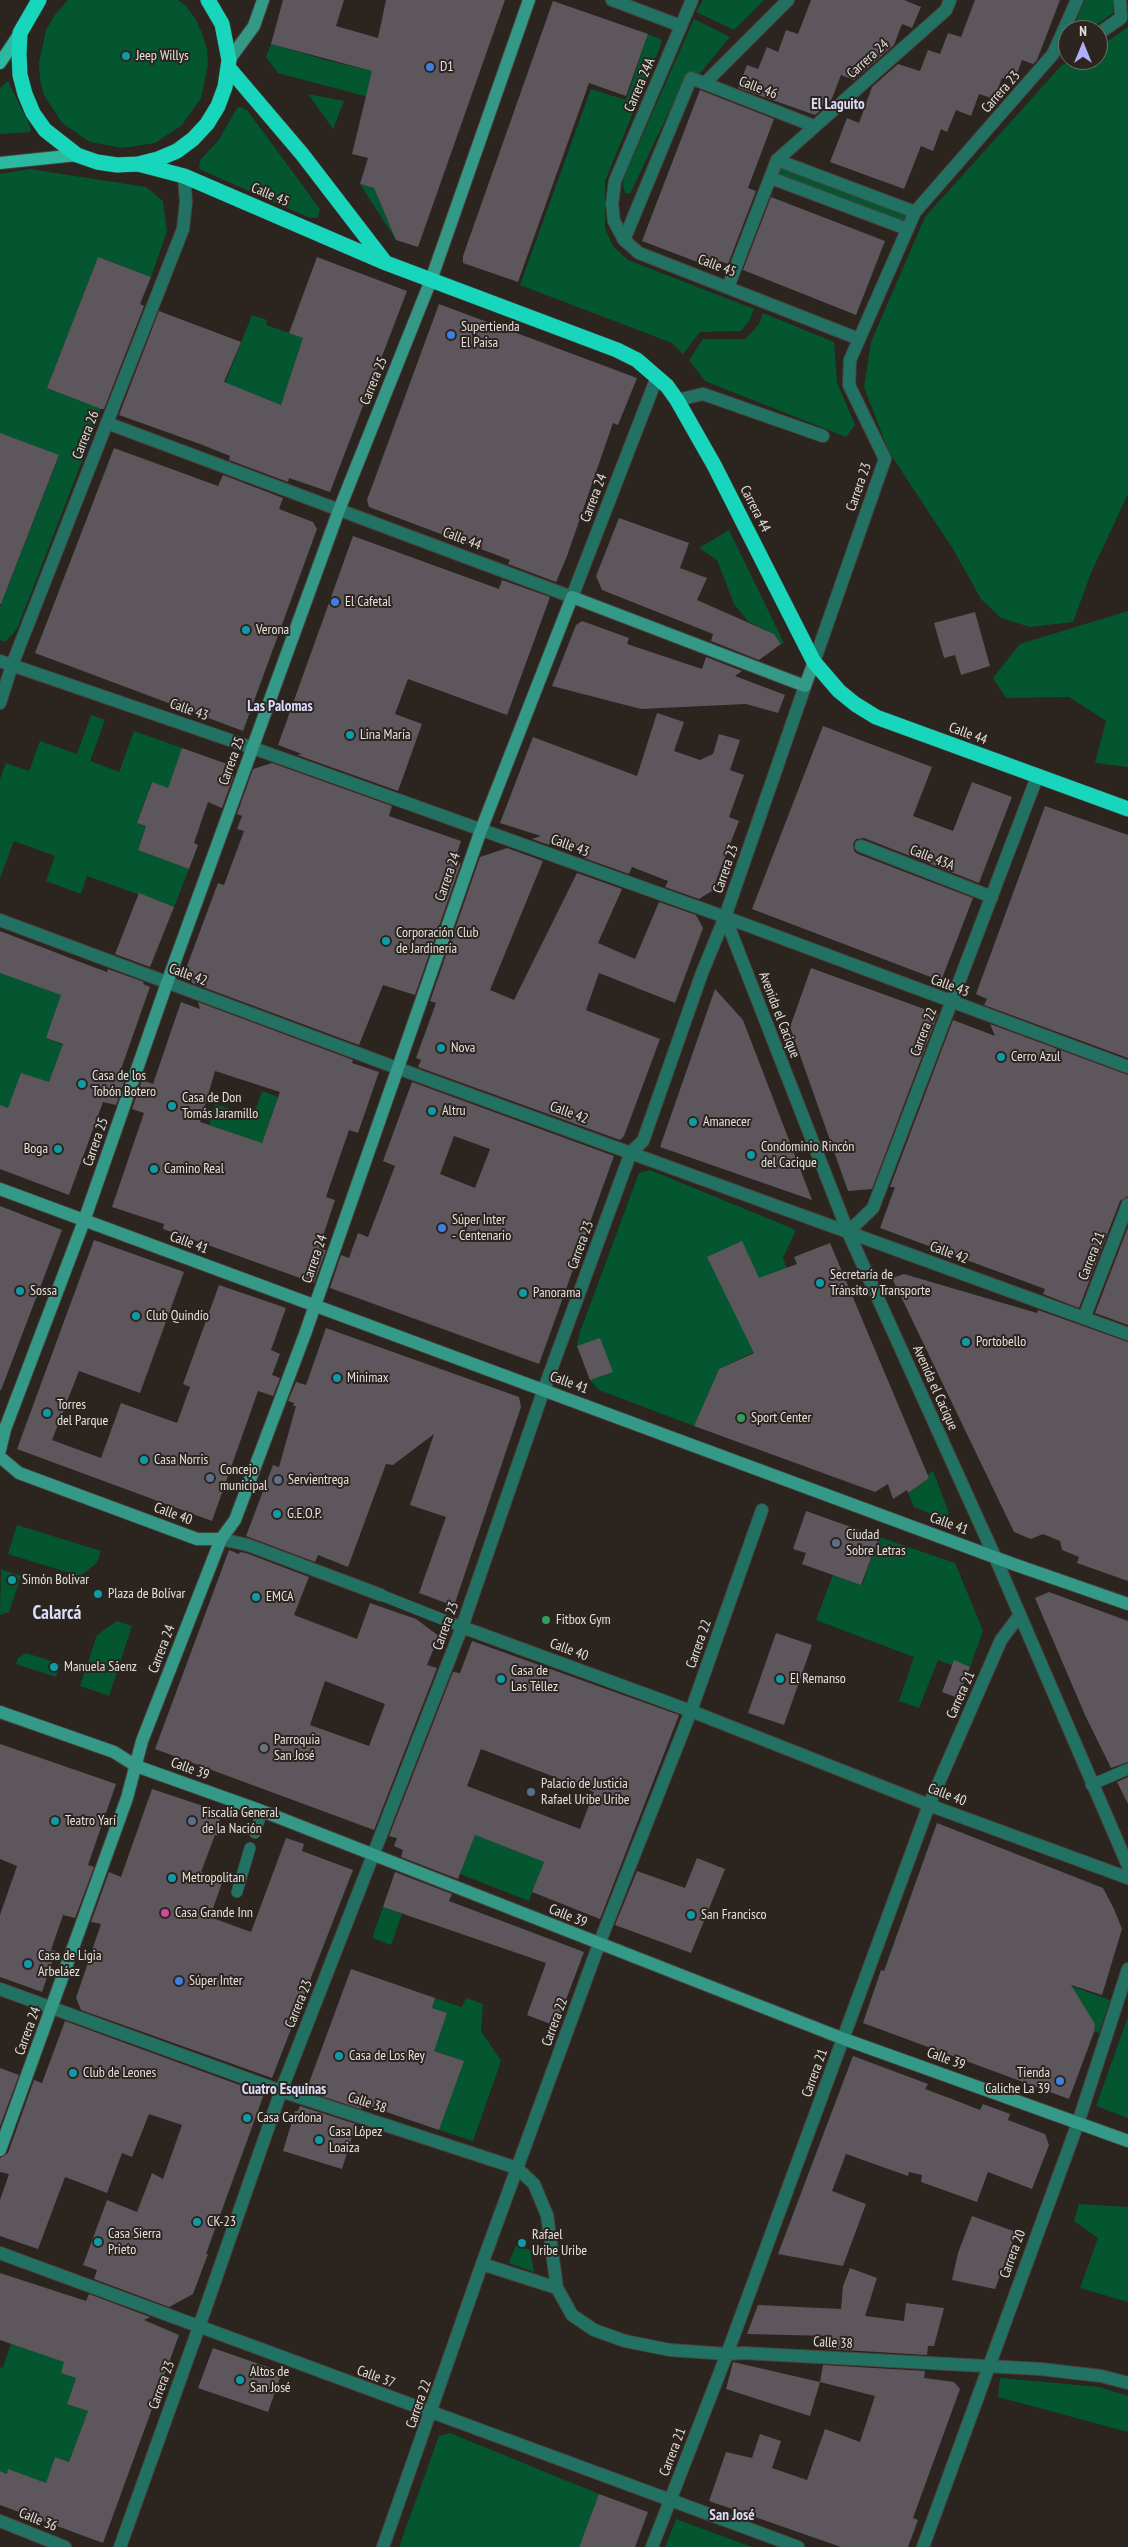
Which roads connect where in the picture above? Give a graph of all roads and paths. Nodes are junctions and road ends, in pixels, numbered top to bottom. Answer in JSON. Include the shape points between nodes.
{"nodes":[{"id":1,"x":39,"y":0,"type":"edge"},
{"id":2,"x":263,"y":0,"type":"edge"},
{"id":3,"x":530,"y":0,"type":"edge"},
{"id":4,"x":612,"y":0,"type":"edge"},
{"id":5,"x":692,"y":0,"type":"edge"},
{"id":6,"x":788,"y":0,"type":"edge"},
{"id":7,"x":1076,"y":0,"type":"edge"},
{"id":8,"x":1120,"y":0,"type":"edge"},
{"id":9,"x":211,"y":3,"type":"edge"},
{"id":10,"x":948,"y":5,"type":"edge"},
{"id":11,"x":1124,"y":16,"type":"edge"},
{"id":12,"x":680,"y":26,"type":"junction"},
{"id":13,"x":1108,"y":27,"type":"edge"},
{"id":14,"x":20,"y":33,"type":"junction"},
{"id":15,"x":1058,"y":52,"type":"edge"},
{"id":16,"x":1053,"y":54,"type":"junction"},
{"id":17,"x":0,"y":63,"type":"edge"},
{"id":18,"x":228,"y":64,"type":"junction"},
{"id":19,"x":705,"y":83,"type":"junction"},
{"id":20,"x":814,"y":126,"type":"junction"},
{"id":21,"x":78,"y":155,"type":"junction"},
{"id":22,"x":777,"y":160,"type":"junction"},
{"id":23,"x":0,"y":163,"type":"edge"},
{"id":24,"x":138,"y":164,"type":"junction"},
{"id":25,"x":184,"y":176,"type":"junction"},
{"id":26,"x":771,"y":178,"type":"junction"},
{"id":27,"x":615,"y":181,"type":"joint"},
{"id":28,"x":915,"y":212,"type":"junction"},
{"id":29,"x":907,"y":229,"type":"junction"},
{"id":30,"x":624,"y":240,"type":"junction"},
{"id":31,"x":386,"y":263,"type":"junction"},
{"id":32,"x":430,"y":280,"type":"junction"},
{"id":33,"x":728,"y":288,"type":"junction"},
{"id":34,"x":859,"y":339,"type":"junction"},
{"id":35,"x":657,"y":377,"type":"junction"},
{"id":36,"x":677,"y":400,"type":"junction"},
{"id":37,"x":107,"y":423,"type":"junction"},
{"id":38,"x":823,"y":436,"type":"dead end"},
{"id":39,"x":339,"y":510,"type":"junction"},
{"id":40,"x":572,"y":597,"type":"junction"},
{"id":41,"x":814,"y":662,"type":"junction"},
{"id":42,"x":6,"y":663,"type":"edge"},
{"id":43,"x":805,"y":686,"type":"junction"},
{"id":44,"x":0,"y":703,"type":"edge"},
{"id":45,"x":253,"y":748,"type":"junction"},
{"id":46,"x":1037,"y":777,"type":"junction"},
{"id":47,"x":1128,"y":809,"type":"edge"},
{"id":48,"x":481,"y":830,"type":"junction"},
{"id":49,"x":861,"y":846,"type":"dead end"},
{"id":50,"x":992,"y":897,"type":"junction"},
{"id":51,"x":725,"y":917,"type":"junction"},
{"id":52,"x":0,"y":920,"type":"edge"},
{"id":53,"x":167,"y":983,"type":"junction"},
{"id":54,"x":951,"y":1003,"type":"junction"},
{"id":55,"x":1128,"y":1067,"type":"edge"},
{"id":56,"x":397,"y":1068,"type":"junction"},
{"id":57,"x":631,"y":1152,"type":"junction"},
{"id":58,"x":0,"y":1189,"type":"edge"},
{"id":59,"x":1128,"y":1204,"type":"edge"},
{"id":60,"x":84,"y":1221,"type":"junction"},
{"id":61,"x":848,"y":1232,"type":"junction"},
{"id":62,"x":315,"y":1304,"type":"junction"},
{"id":63,"x":1084,"y":1318,"type":"junction"},
{"id":64,"x":1128,"y":1334,"type":"edge"},
{"id":65,"x":544,"y":1390,"type":"junction"},
{"id":66,"x":0,"y":1450,"type":"edge"},
{"id":67,"x":0,"y":1457,"type":"edge"},
{"id":68,"x":762,"y":1510,"type":"dead end"},
{"id":69,"x":221,"y":1539,"type":"junction"},
{"id":70,"x":995,"y":1557,"type":"junction"},
{"id":71,"x":381,"y":1595,"type":"joint"},
{"id":72,"x":1128,"y":1604,"type":"edge"},
{"id":73,"x":1018,"y":1616,"type":"junction"},
{"id":74,"x":462,"y":1627,"type":"junction"},
{"id":75,"x":691,"y":1711,"type":"junction"},
{"id":76,"x":0,"y":1712,"type":"edge"},
{"id":77,"x":136,"y":1766,"type":"junction"},
{"id":78,"x":1128,"y":1769,"type":"edge"},
{"id":79,"x":1091,"y":1785,"type":"junction"},
{"id":80,"x":929,"y":1805,"type":"junction"},
{"id":81,"x":262,"y":1811,"type":"junction"},
{"id":82,"x":255,"y":1833,"type":"dead end"},
{"id":83,"x":250,"y":1848,"type":"dead end"},
{"id":84,"x":374,"y":1855,"type":"junction"},
{"id":85,"x":1128,"y":1866,"type":"edge"},
{"id":86,"x":1128,"y":1878,"type":"edge"},
{"id":87,"x":237,"y":1892,"type":"dead end"},
{"id":88,"x":599,"y":1944,"type":"junction"},
{"id":89,"x":1128,"y":1969,"type":"edge"},
{"id":90,"x":0,"y":1989,"type":"edge"},
{"id":91,"x":52,"y":2008,"type":"junction"},
{"id":92,"x":844,"y":2039,"type":"junction"},
{"id":93,"x":281,"y":2091,"type":"junction"},
{"id":94,"x":1078,"y":2123,"type":"junction"},
{"id":95,"x":1128,"y":2141,"type":"edge"},
{"id":96,"x":0,"y":2150,"type":"edge"},
{"id":97,"x":517,"y":2168,"type":"junction"},
{"id":98,"x":0,"y":2253,"type":"edge"},
{"id":99,"x":482,"y":2264,"type":"junction"},
{"id":100,"x":557,"y":2288,"type":"junction"},
{"id":101,"x":199,"y":2327,"type":"junction"},
{"id":102,"x":727,"y":2354,"type":"junction"},
{"id":103,"x":988,"y":2365,"type":"junction"},
{"id":104,"x":1128,"y":2384,"type":"edge"},
{"id":105,"x":431,"y":2414,"type":"junction"},
{"id":106,"x":670,"y":2502,"type":"junction"},
{"id":107,"x":0,"y":2521,"type":"edge"},
{"id":108,"x":65,"y":2547,"type":"edge"},
{"id":109,"x":120,"y":2547,"type":"edge"},
{"id":110,"x":383,"y":2547,"type":"edge"},
{"id":111,"x":652,"y":2547,"type":"edge"},
{"id":112,"x":798,"y":2547,"type":"edge"},
{"id":113,"x":923,"y":2547,"type":"edge"}],
"edges":[{"from":1,"to":14,"type":"highway"},
{"from":2,"to":18,"type":"main road","via":[[254,26]]},
{"from":3,"to":32,"type":"main road","name":"Carrera 25"},
{"from":4,"to":12,"type":"street"},
{"from":5,"to":12,"type":"street","name":"Carrera 24A"},
{"from":6,"to":19,"type":"street"},
{"from":7,"to":16,"type":"street","name":"Carrera 23"},
{"from":8,"to":11,"type":"street"},
{"from":9,"to":18,"type":"highway","via":[[224,33]]},
{"from":10,"to":20,"type":"street","name":"Carrera 24"},
{"from":11,"to":13,"type":"street"},
{"from":12,"to":27,"type":"street","name":"Carrera 24A"},
{"from":14,"to":17,"type":"main road"},
{"from":14,"to":21,"type":"highway","via":[[20,75],[33,113],[45,130]]},
{"from":15,"to":16,"type":"street"},
{"from":16,"to":28,"type":"street","name":"Carrera 23"},
{"from":18,"to":24,"type":"highway","via":[[218,106],[198,134],[176,151]]},
{"from":18,"to":31,"type":"highway"},
{"from":19,"to":20,"type":"street","name":"Calle 46"},
{"from":19,"to":30,"type":"street","name":"Calle 46","via":[[691,78]]},
{"from":20,"to":22,"type":"street","name":"Carrera 24"},
{"from":21,"to":23,"type":"main road"},
{"from":21,"to":24,"type":"highway","via":[[97,162]]},
{"from":22,"to":26,"type":"street","name":"Carrera 24"},
{"from":22,"to":28,"type":"street"},
{"from":24,"to":25,"type":"highway","name":"Calle 45"},
{"from":25,"to":31,"type":"highway","name":"Calle 45"},
{"from":25,"to":37,"type":"street","name":"Carrera 26","via":[[183,229]]},
{"from":26,"to":29,"type":"street"},
{"from":26,"to":33,"type":"street","name":"Carrera 24"},
{"from":27,"to":30,"type":"street","name":"Calle 45","via":[[614,220]]},
{"from":28,"to":29,"type":"street","name":"Carrera 23"},
{"from":29,"to":34,"type":"street","name":"Carrera 23"},
{"from":30,"to":33,"type":"street","name":"Calle 45","via":[[639,253]]},
{"from":31,"to":32,"type":"highway","name":"Calle 45"},
{"from":32,"to":35,"type":"highway","name":"Calle 45","via":[[617,350],[637,360]]},
{"from":32,"to":39,"type":"main road","name":"Carrera 25"},
{"from":33,"to":34,"type":"street","name":"Calle 45"},
{"from":34,"to":41,"type":"street","name":"Carrera 23","via":[[850,360],[849,385],[885,459]]},
{"from":35,"to":36,"type":"highway","name":"Carrera 44"},
{"from":35,"to":40,"type":"street","name":"Carrera 24"},
{"from":36,"to":38,"type":"street","via":[[702,394]]},
{"from":36,"to":41,"type":"highway","name":"Carrera 44","via":[[714,465]]},
{"from":37,"to":39,"type":"street","name":"Calle 44"},
{"from":37,"to":42,"type":"street","name":"Carrera 26"},
{"from":39,"to":40,"type":"street","name":"Calle 44"},
{"from":39,"to":45,"type":"main road","name":"Carrera 25"},
{"from":40,"to":43,"type":"main road","name":"Calle 44"},
{"from":40,"to":48,"type":"main road","name":"Carrera 24"},
{"from":41,"to":43,"type":"main road","name":"Carrera 23"},
{"from":41,"to":46,"type":"highway","name":"Calle 44","via":[[839,691],[876,717]]},
{"from":42,"to":44,"type":"street","name":"Carrera 26"},
{"from":42,"to":45,"type":"street","name":"Calle 43"},
{"from":43,"to":51,"type":"street","name":"Carrera 23"},
{"from":45,"to":48,"type":"street","name":"Calle 43"},
{"from":45,"to":53,"type":"main road","name":"Carrera 25"},
{"from":46,"to":47,"type":"highway","name":"Calle 44"},
{"from":46,"to":50,"type":"street","name":"Carrera 22"},
{"from":48,"to":51,"type":"street","name":"Calle 43"},
{"from":48,"to":56,"type":"main road","name":"Carrera 24"},
{"from":49,"to":50,"type":"street","name":"Calle 43A"},
{"from":50,"to":54,"type":"street","name":"Carrera 22"},
{"from":51,"to":54,"type":"street","name":"Calle 43"},
{"from":51,"to":57,"type":"street","name":"Carrera 23","via":[[702,972],[643,1141]]},
{"from":51,"to":61,"type":"street","name":"Avenida el Cacique"},
{"from":52,"to":53,"type":"street","name":"Calle 42"},
{"from":53,"to":56,"type":"street","name":"Calle 42"},
{"from":53,"to":60,"type":"main road","name":"Carrera 25"},
{"from":54,"to":55,"type":"street","name":"Calle 43"},
{"from":54,"to":61,"type":"street","name":"Carrera 22","via":[[873,1208]]},
{"from":56,"to":57,"type":"street","name":"Calle 42"},
{"from":56,"to":62,"type":"main road","name":"Carrera 24"},
{"from":57,"to":61,"type":"street","name":"Calle 42"},
{"from":57,"to":65,"type":"street","name":"Carrera 23"},
{"from":58,"to":60,"type":"main road","name":"Calle 41"},
{"from":59,"to":63,"type":"street","name":"Carrera 21"},
{"from":60,"to":62,"type":"main road","name":"Calle 41"},
{"from":60,"to":66,"type":"main road","name":"Carrera 25","via":[[5,1429]]},
{"from":61,"to":63,"type":"street","name":"Calle 42"},
{"from":61,"to":70,"type":"street","name":"Avenida el Cacique"},
{"from":62,"to":65,"type":"main road","name":"Calle 41"},
{"from":62,"to":69,"type":"main road","name":"Carrera 24","via":[[234,1520]]},
{"from":63,"to":64,"type":"street","name":"Calle 42"},
{"from":65,"to":70,"type":"main road","name":"Calle 41"},
{"from":65,"to":74,"type":"street","name":"Carrera 23"},
{"from":67,"to":69,"type":"main road","name":"Calle 40","via":[[19,1473],[180,1533],[198,1539]]},
{"from":68,"to":75,"type":"street","name":"Carrera 22"},
{"from":69,"to":71,"type":"street","name":"Calle 40","via":[[248,1545]]},
{"from":69,"to":77,"type":"main road","name":"Carrera 24","via":[[142,1741]]},
{"from":70,"to":72,"type":"main road","name":"Calle 41"},
{"from":70,"to":73,"type":"street","name":"Avenida el Cacique"},
{"from":71,"to":74,"type":"lane","name":"Calle 40"},
{"from":73,"to":79,"type":"street","name":"Avenida el Cacique"},
{"from":73,"to":80,"type":"street","name":"Carrera 21","via":[[1001,1640]]},
{"from":74,"to":75,"type":"street","name":"Calle 40"},
{"from":74,"to":84,"type":"street","name":"Carrera 23"},
{"from":75,"to":80,"type":"street","name":"Calle 40"},
{"from":75,"to":88,"type":"street","name":"Carrera 22"},
{"from":76,"to":77,"type":"main road","name":"Calle 39","via":[[114,1752]]},
{"from":77,"to":81,"type":"main road","name":"Calle 39"},
{"from":77,"to":91,"type":"main road","name":"Carrera 24"},
{"from":78,"to":79,"type":"lane"},
{"from":79,"to":85,"type":"street","name":"Avenida el Cacique"},
{"from":80,"to":86,"type":"street","name":"Calle 40"},
{"from":80,"to":92,"type":"street","name":"Carrera 21"},
{"from":81,"to":82,"type":"lane"},
{"from":81,"to":84,"type":"main road","name":"Calle 39"},
{"from":83,"to":87,"type":"lane"},
{"from":84,"to":88,"type":"main road","name":"Calle 39"},
{"from":84,"to":93,"type":"street","name":"Carrera 23"},
{"from":88,"to":92,"type":"main road","name":"Calle 39"},
{"from":88,"to":97,"type":"street","name":"Carrera 22"},
{"from":89,"to":94,"type":"street","name":"Carrera 20"},
{"from":90,"to":91,"type":"street","name":"Calle 38"},
{"from":91,"to":93,"type":"street","name":"Calle 38"},
{"from":91,"to":96,"type":"main road","name":"Carrera 24"},
{"from":92,"to":94,"type":"main road","name":"Calle 39"},
{"from":92,"to":102,"type":"street","name":"Carrera 21"},
{"from":93,"to":97,"type":"street","name":"Calle 38"},
{"from":93,"to":101,"type":"street","name":"Carrera 23"},
{"from":94,"to":95,"type":"main road","name":"Calle 39"},
{"from":94,"to":103,"type":"street","name":"Carrera 20"},
{"from":97,"to":99,"type":"street","name":"Carrera 22"},
{"from":97,"to":100,"type":"street","name":"Calle 38","via":[[534,2184],[546,2215]]},
{"from":98,"to":101,"type":"street","name":"Calle 37"},
{"from":99,"to":100,"type":"street"},
{"from":99,"to":105,"type":"street","name":"Carrera 22"},
{"from":100,"to":102,"type":"street","name":"Calle 38","via":[[572,2315],[594,2330],[625,2341],[670,2350]]},
{"from":101,"to":105,"type":"street","name":"Calle 37"},
{"from":101,"to":109,"type":"street","name":"Carrera 23"},
{"from":102,"to":103,"type":"street","name":"Calle 38"},
{"from":102,"to":106,"type":"street","name":"Carrera 21"},
{"from":103,"to":104,"type":"street","name":"Calle 38","via":[[1101,2376]]},
{"from":103,"to":113,"type":"street","name":"Carrera 20"},
{"from":105,"to":106,"type":"street","name":"Calle 37"},
{"from":105,"to":110,"type":"street","name":"Carrera 22"},
{"from":106,"to":111,"type":"street","name":"Carrera 21"},
{"from":106,"to":112,"type":"street","name":"Calle 37"},
{"from":107,"to":108,"type":"street","name":"Calle 36"}]}
